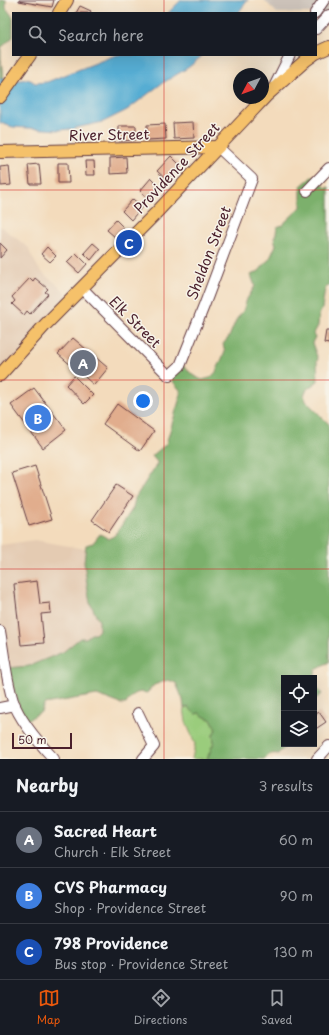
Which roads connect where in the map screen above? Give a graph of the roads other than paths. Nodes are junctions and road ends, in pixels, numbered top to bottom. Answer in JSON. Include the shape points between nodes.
{"nodes":[{"id":1,"x":67,"y":0,"type":"edge"},
{"id":2,"x":324,"y":0,"type":"edge"},
{"id":3,"x":60,"y":12,"type":"edge"},
{"id":4,"x":316,"y":12,"type":"edge"},
{"id":5,"x":329,"y":15,"type":"edge"},
{"id":6,"x":317,"y":28,"type":"edge"},
{"id":7,"x":329,"y":47,"type":"edge"},
{"id":8,"x":317,"y":53,"type":"edge"},
{"id":9,"x":290,"y":56,"type":"edge"},
{"id":10,"x":312,"y":56,"type":"edge"},
{"id":11,"x":27,"y":58,"type":"edge"},
{"id":12,"x":273,"y":90,"type":"junction"},
{"id":13,"x":0,"y":97,"type":"edge"},
{"id":14,"x":218,"y":147,"type":"junction"},
{"id":15,"x":0,"y":152,"type":"edge"},
{"id":16,"x":329,"y":168,"type":"edge"},
{"id":17,"x":308,"y":191,"type":"dead end"},
{"id":18,"x":82,"y":288,"type":"junction"},
{"id":19,"x":0,"y":375,"type":"edge"},
{"id":20,"x":169,"y":376,"type":"joint"},
{"id":21,"x":0,"y":631,"type":"edge"},
{"id":22,"x":15,"y":705,"type":"junction"},
{"id":23,"x":0,"y":708,"type":"edge"},
{"id":24,"x":138,"y":713,"type":"dead end"},
{"id":25,"x":329,"y":746,"type":"edge"},
{"id":26,"x":54,"y":759,"type":"edge"},
{"id":27,"x":143,"y":759,"type":"edge"},
{"id":28,"x":317,"y":759,"type":"edge"}],
"edges":[{"from":1,"to":3,"type":"main road"},
{"from":2,"to":4,"type":"street"},
{"from":5,"to":6,"type":"street"},
{"from":7,"to":8,"type":"main road"},
{"from":9,"to":12,"type":"street"},
{"from":10,"to":12,"type":"main road","name":"Providence Street"},
{"from":11,"to":13,"type":"main road"},
{"from":12,"to":14,"type":"main road","name":"Providence Street"},
{"from":14,"to":15,"type":"main road","name":"River Street"},
{"from":14,"to":18,"type":"main road","name":"Providence Street"},
{"from":14,"to":20,"type":"street","name":"Sheldon Street","via":[[252,179],[180,366]]},
{"from":16,"to":17,"type":"street"},
{"from":18,"to":19,"type":"main road","name":"Providence Street"},
{"from":18,"to":20,"type":"street","name":"Elk Street"},
{"from":21,"to":22,"type":"street"},
{"from":22,"to":23,"type":"street"},
{"from":22,"to":26,"type":"street","via":[[34,737]]},
{"from":24,"to":27,"type":"street","via":[[154,746]]},
{"from":25,"to":28,"type":"street"}]}
